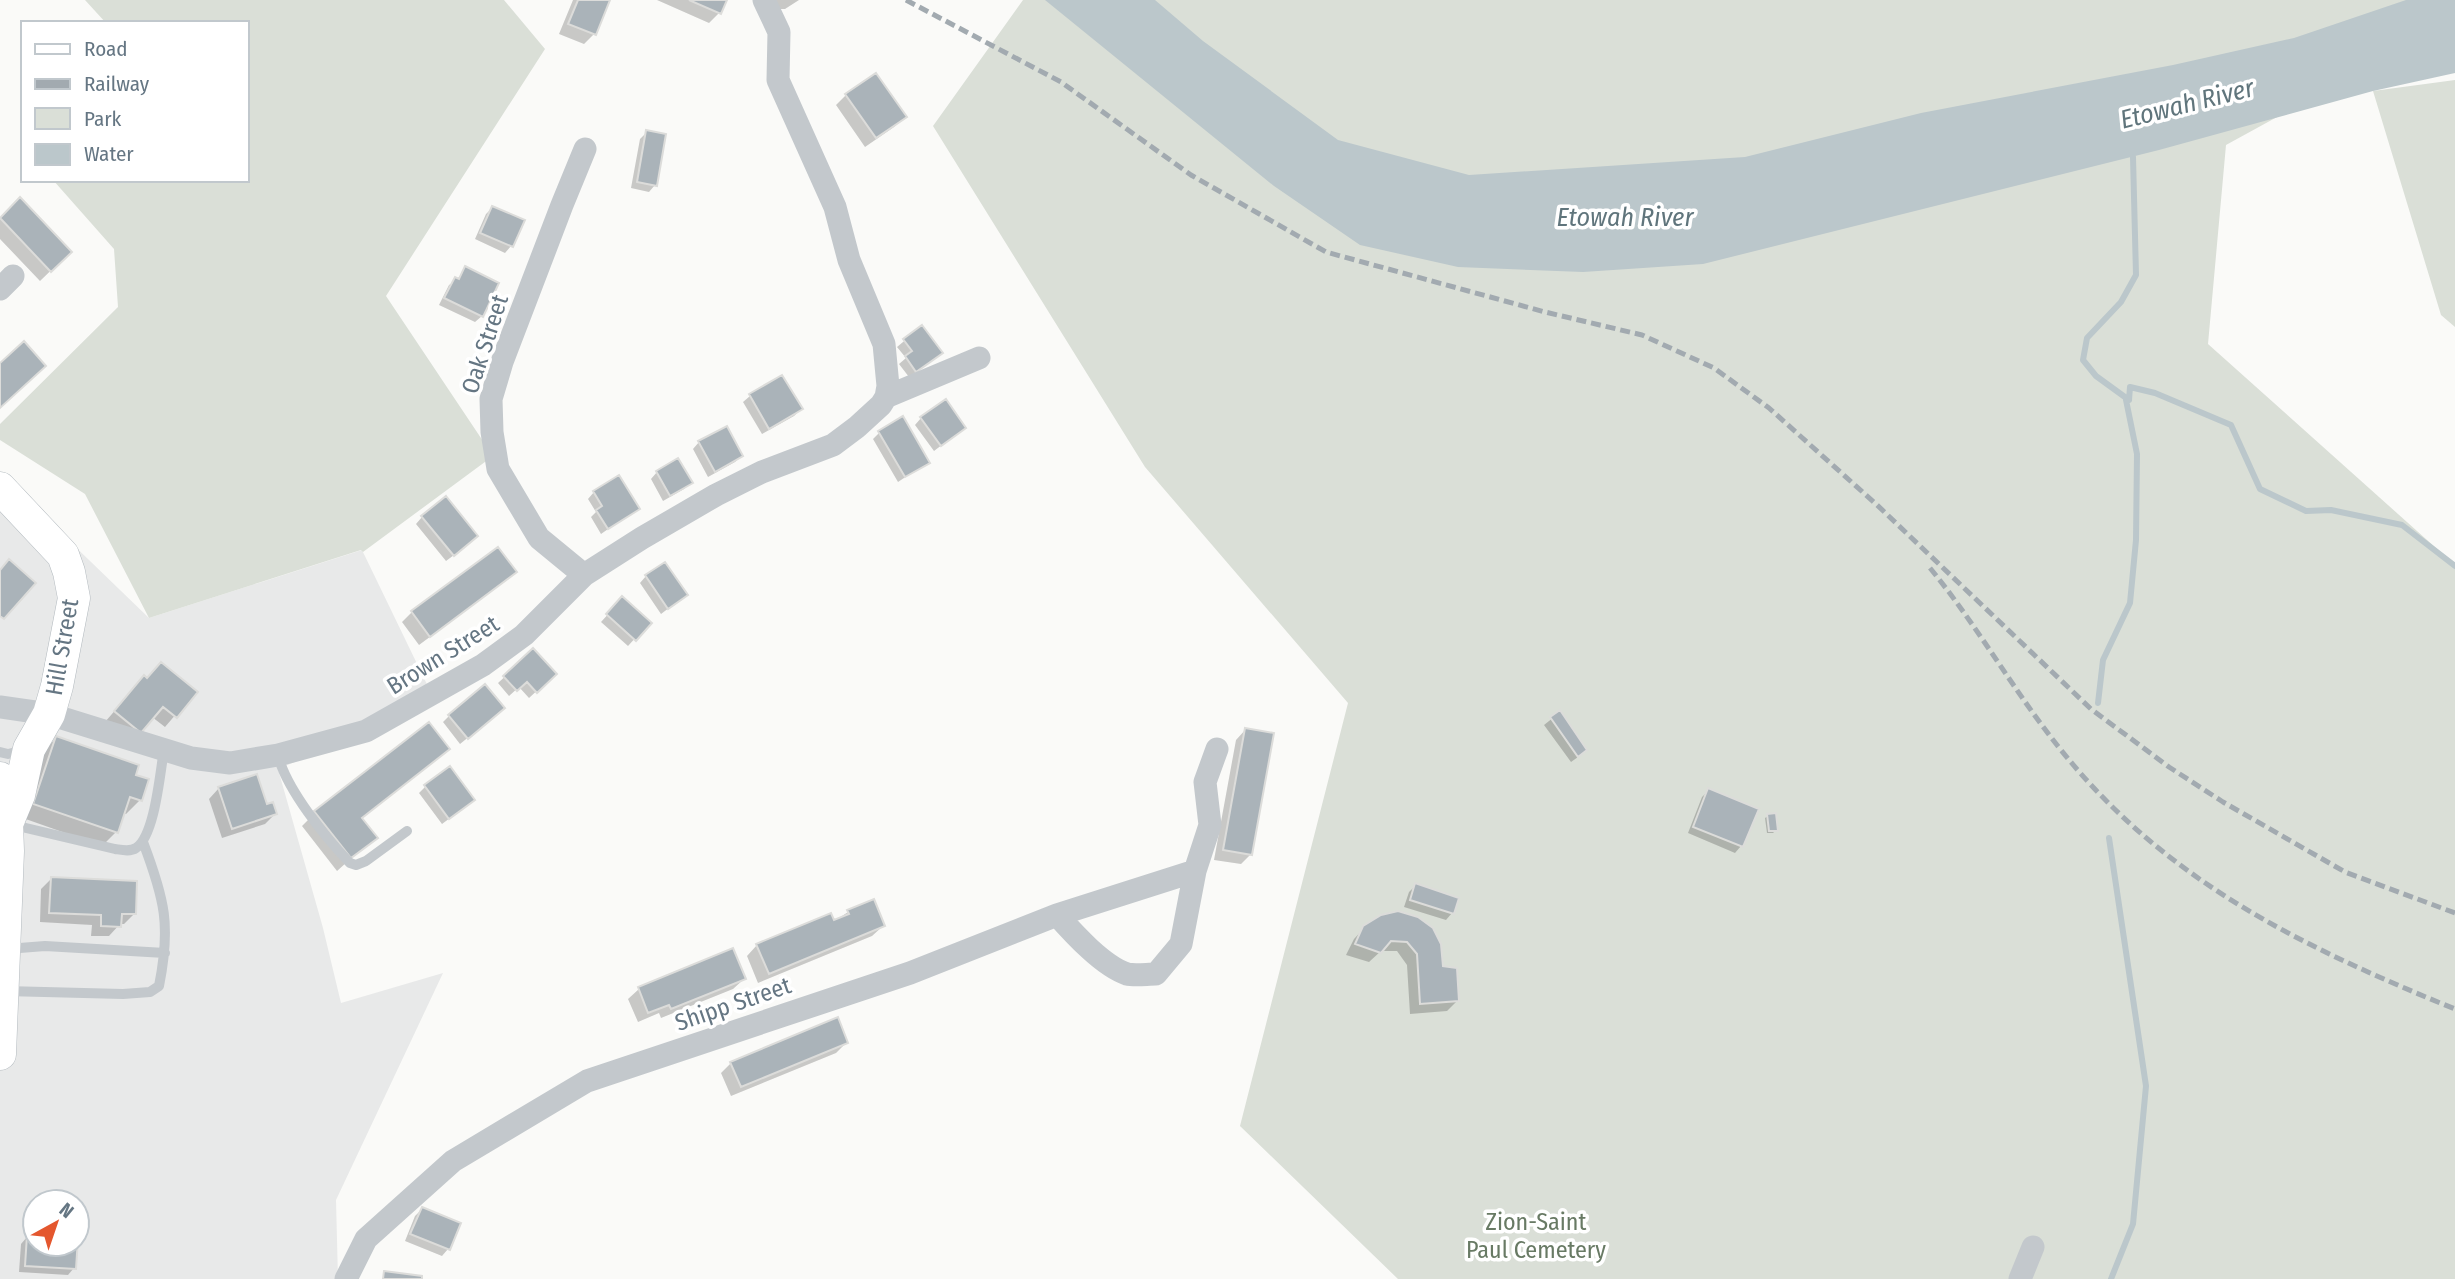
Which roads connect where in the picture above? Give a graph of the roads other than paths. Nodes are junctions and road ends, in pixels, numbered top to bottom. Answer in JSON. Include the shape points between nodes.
{"nodes":[{"id":1,"x":764,"y":0,"type":"edge"},
{"id":2,"x":585,"y":149,"type":"dead end"},
{"id":3,"x":979,"y":358,"type":"dead end"},
{"id":4,"x":886,"y":397,"type":"junction"},
{"id":5,"x":8,"y":501,"type":"edge"},
{"id":6,"x":584,"y":575,"type":"junction"},
{"id":7,"x":0,"y":707,"type":"edge"},
{"id":8,"x":48,"y":714,"type":"junction"},
{"id":9,"x":1217,"y":749,"type":"dead end"},
{"id":10,"x":164,"y":750,"type":"junction"},
{"id":11,"x":15,"y":751,"type":"edge"},
{"id":12,"x":278,"y":755,"type":"junction"},
{"id":13,"x":0,"y":778,"type":"edge"},
{"id":14,"x":7,"y":824,"type":"junction"},
{"id":15,"x":407,"y":831,"type":"dead end"},
{"id":16,"x":143,"y":842,"type":"junction"},
{"id":17,"x":1195,"y":871,"type":"junction"},
{"id":18,"x":1057,"y":915,"type":"junction"},
{"id":19,"x":3,"y":943,"type":"edge"},
{"id":20,"x":165,"y":953,"type":"junction"},
{"id":21,"x":2,"y":991,"type":"junction"},
{"id":22,"x":1,"y":1034,"type":"edge"},
{"id":23,"x":2033,"y":1247,"type":"dead end"},
{"id":24,"x":346,"y":1279,"type":"edge"},
{"id":25,"x":2020,"y":1279,"type":"edge"}],
"edges":[{"from":1,"to":4,"type":"street","via":[[779,32],[778,80],[835,207],[849,260],[884,344]]},
{"from":2,"to":6,"type":"street","name":"Oak Street","via":[[491,399],[498,469],[539,538]]},
{"from":3,"to":4,"type":"street"},
{"from":4,"to":6,"type":"street","name":"Brown Street","via":[[833,445],[716,495]]},
{"from":5,"to":8,"type":"main road","name":"Hill Street","via":[[62,555],[71,580],[71,618]]},
{"from":6,"to":12,"type":"street","name":"Brown Street","via":[[524,635],[450,685],[366,732]]},
{"from":7,"to":8,"type":"street","name":"Brown Street"},
{"from":8,"to":10,"type":"street","name":"Brown Street"},
{"from":8,"to":11,"type":"main road","name":"Hill Street"},
{"from":9,"to":17,"type":"street","via":[[1205,782],[1210,825]]},
{"from":10,"to":12,"type":"street","name":"Brown Street","via":[[230,763]]},
{"from":10,"to":16,"type":"lane"},
{"from":11,"to":14,"type":"main road","name":"Hill Street","via":[[19,795]]},
{"from":12,"to":15,"type":"lane","via":[[292,787],[350,863],[366,861]]},
{"from":13,"to":14,"type":"main road"},
{"from":14,"to":16,"type":"lane","via":[[115,849],[133,850]]},
{"from":14,"to":19,"type":"main road"},
{"from":16,"to":20,"type":"lane","via":[[166,917]]},
{"from":17,"to":18,"type":"street","name":"Shipp Street"},
{"from":17,"to":18,"type":"street","via":[[1181,944],[1156,974],[1127,974],[1080,941]]},
{"from":18,"to":24,"type":"street","name":"Shipp Street","via":[[910,973],[587,1081],[453,1161],[366,1239]]},
{"from":19,"to":20,"type":"lane"},
{"from":19,"to":21,"type":"main road"},
{"from":20,"to":21,"type":"lane","via":[[159,986],[150,992]]},
{"from":21,"to":22,"type":"main road"},
{"from":23,"to":25,"type":"street"}]}
